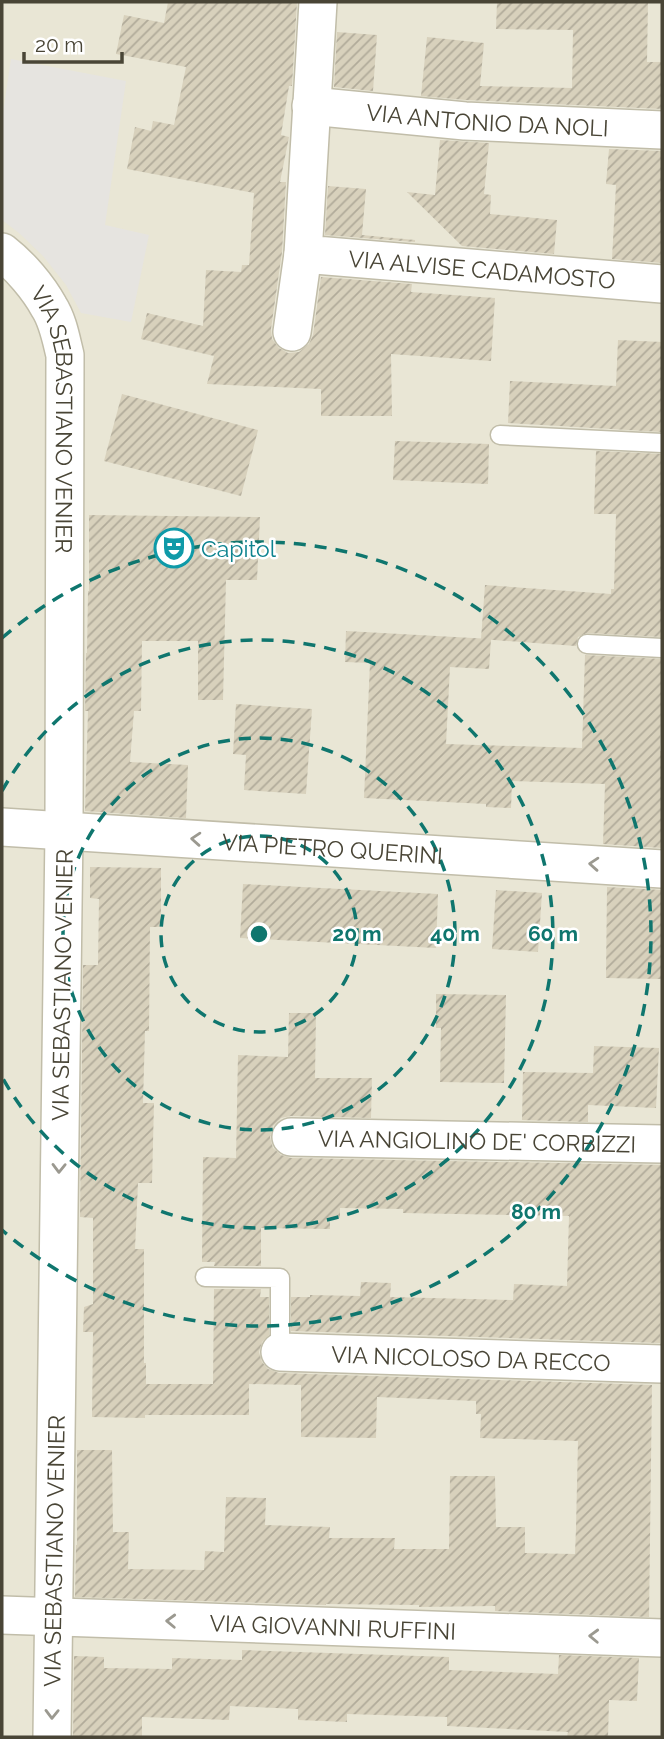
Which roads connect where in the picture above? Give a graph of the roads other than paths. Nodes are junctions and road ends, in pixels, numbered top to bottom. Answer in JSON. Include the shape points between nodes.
{"nodes":[{"id":1,"x":318,"y":2,"type":"edge"},
{"id":2,"x":311,"y":106,"type":"junction"},
{"id":3,"x":662,"y":131,"type":"edge"},
{"id":4,"x":2,"y":253,"type":"edge"},
{"id":5,"x":303,"y":254,"type":"junction"},
{"id":6,"x":662,"y":284,"type":"edge"},
{"id":7,"x":292,"y":332,"type":"dead end"},
{"id":8,"x":500,"y":435,"type":"dead end"},
{"id":9,"x":662,"y":443,"type":"edge"},
{"id":10,"x":587,"y":644,"type":"dead end"},
{"id":11,"x":662,"y":648,"type":"edge"},
{"id":12,"x":2,"y":827,"type":"edge"},
{"id":13,"x":64,"y":831,"type":"junction"},
{"id":14,"x":662,"y":869,"type":"edge"},
{"id":15,"x":291,"y":1137,"type":"dead end"},
{"id":16,"x":662,"y":1144,"type":"edge"},
{"id":17,"x":205,"y":1277,"type":"dead end"},
{"id":18,"x":280,"y":1352,"type":"joint"},
{"id":19,"x":662,"y":1364,"type":"edge"},
{"id":20,"x":2,"y":1615,"type":"edge"},
{"id":21,"x":53,"y":1617,"type":"junction"},
{"id":22,"x":662,"y":1638,"type":"edge"},
{"id":23,"x":52,"y":1737,"type":"edge"}],
"edges":[{"from":1,"to":2,"type":"street"},
{"from":2,"to":3,"type":"street","name":"VIA ANTONIO DA NOLI","via":[[465,121]]},
{"from":2,"to":5,"type":"street"},
{"from":4,"to":13,"type":"street","name":"VIA SEBASTIANO VENIER","via":[[50,308],[65,355]]},
{"from":5,"to":6,"type":"street","name":"VIA ALVISE CADAMOSTO"},
{"from":5,"to":7,"type":"street"},
{"from":8,"to":9,"type":"lane"},
{"from":10,"to":11,"type":"lane"},
{"from":12,"to":13,"type":"street","name":"VIA PIETRO QUERINI"},
{"from":14,"to":13,"type":"street","name":"VIA PIETRO QUERINI","one_way":true},
{"from":13,"to":21,"type":"street","name":"VIA SEBASTIANO VENIER","one_way":true},
{"from":15,"to":16,"type":"street","name":"VIA ANGIOLINO DE' CORBIZZI"},
{"from":17,"to":18,"type":"lane","via":[[280,1278]]},
{"from":18,"to":19,"type":"street","name":"VIA NICOLOSO DA RECCO"},
{"from":20,"to":21,"type":"street","name":"VIA GIOVANNI RUFFINI"},
{"from":22,"to":21,"type":"street","name":"VIA GIOVANNI RUFFINI","one_way":true},
{"from":21,"to":23,"type":"street","name":"VIA SEBASTIANO VENIER","one_way":true}]}
